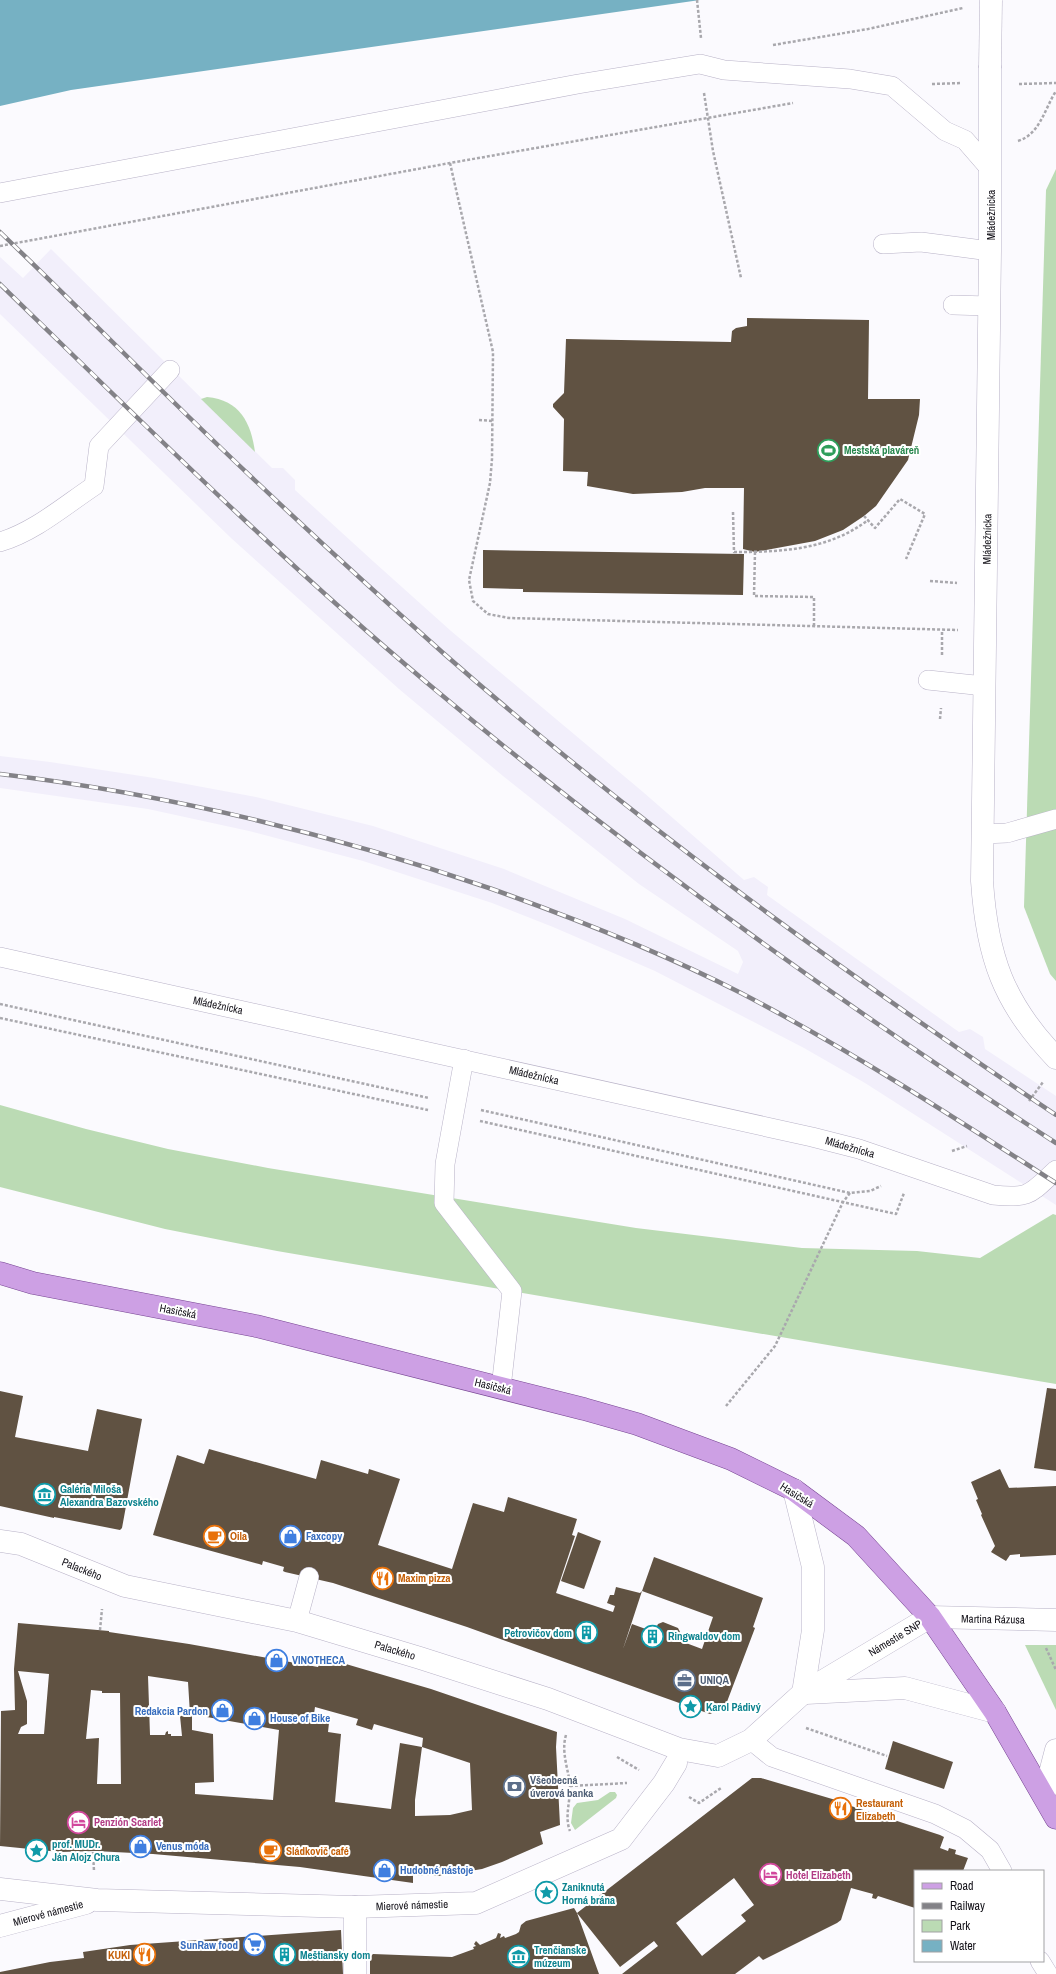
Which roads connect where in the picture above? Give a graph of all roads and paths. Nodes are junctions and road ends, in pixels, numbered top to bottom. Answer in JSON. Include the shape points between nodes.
{"nodes":[{"id":1,"x":697,"y":0,"type":"edge"},
{"id":2,"x":992,"y":0,"type":"edge"},
{"id":3,"x":966,"y":7,"type":"dead end"},
{"id":4,"x":768,"y":46,"type":"dead end"},
{"id":5,"x":700,"y":64,"type":"junction"},
{"id":6,"x":967,"y":83,"type":"dead end"},
{"id":7,"x":1056,"y":83,"type":"edge"},
{"id":8,"x":925,"y":84,"type":"dead end"},
{"id":9,"x":1017,"y":84,"type":"dead end"},
{"id":10,"x":1056,"y":91,"type":"edge"},
{"id":11,"x":800,"y":102,"type":"dead end"},
{"id":12,"x":708,"y":118,"type":"junction"},
{"id":13,"x":1017,"y":141,"type":"dead end"},
{"id":14,"x":450,"y":163,"type":"junction"},
{"id":15,"x":991,"y":170,"type":"junction"},
{"id":16,"x":0,"y":192,"type":"edge"},
{"id":17,"x":883,"y":244,"type":"dead end"},
{"id":18,"x":0,"y":246,"type":"edge"},
{"id":19,"x":990,"y":251,"type":"junction"},
{"id":20,"x":741,"y":278,"type":"dead end"},
{"id":21,"x":953,"y":305,"type":"dead end"},
{"id":22,"x":990,"y":306,"type":"junction"},
{"id":23,"x":170,"y":370,"type":"dead end"},
{"id":24,"x":479,"y":420,"type":"dead end"},
{"id":25,"x":493,"y":421,"type":"junction"},
{"id":26,"x":733,"y":512,"type":"dead end"},
{"id":27,"x":864,"y":516,"type":"dead end"},
{"id":28,"x":868,"y":520,"type":"junction"},
{"id":29,"x":0,"y":542,"type":"edge"},
{"id":30,"x":755,"y":552,"type":"junction"},
{"id":31,"x":906,"y":559,"type":"dead end"},
{"id":32,"x":930,"y":581,"type":"dead end"},
{"id":33,"x":958,"y":583,"type":"dead end"},
{"id":34,"x":814,"y":626,"type":"junction"},
{"id":35,"x":942,"y":630,"type":"junction"},
{"id":36,"x":964,"y":630,"type":"dead end"},
{"id":37,"x":942,"y":658,"type":"dead end"},
{"id":38,"x":928,"y":680,"type":"dead end"},
{"id":39,"x":984,"y":686,"type":"junction"},
{"id":40,"x":941,"y":707,"type":"dead end"},
{"id":41,"x":940,"y":719,"type":"dead end"},
{"id":42,"x":1056,"y":818,"type":"edge"},
{"id":43,"x":983,"y":834,"type":"junction"},
{"id":44,"x":0,"y":957,"type":"edge"},
{"id":45,"x":1056,"y":1058,"type":"edge"},
{"id":46,"x":464,"y":1059,"type":"junction"},
{"id":47,"x":1045,"y":1080,"type":"dead end"},
{"id":48,"x":1030,"y":1101,"type":"dead end"},
{"id":49,"x":1056,"y":1170,"type":"edge"},
{"id":50,"x":850,"y":1193,"type":"dead end"},
{"id":51,"x":0,"y":1273,"type":"edge"},
{"id":52,"x":501,"y":1388,"type":"junction"},
{"id":53,"x":726,"y":1406,"type":"dead end"},
{"id":54,"x":794,"y":1490,"type":"junction"},
{"id":55,"x":0,"y":1541,"type":"edge"},
{"id":56,"x":309,"y":1577,"type":"dead end"},
{"id":57,"x":102,"y":1609,"type":"dead end"},
{"id":58,"x":930,"y":1617,"type":"junction"},
{"id":59,"x":1056,"y":1620,"type":"edge"},
{"id":60,"x":297,"y":1621,"type":"junction"},
{"id":61,"x":100,"y":1630,"type":"dead end"},
{"id":62,"x":1045,"y":1645,"type":"dead end"},
{"id":63,"x":1056,"y":1670,"type":"edge"},
{"id":64,"x":803,"y":1693,"type":"junction"},
{"id":65,"x":995,"y":1712,"type":"junction"},
{"id":66,"x":776,"y":1717,"type":"joint"},
{"id":67,"x":831,"y":1737,"type":"dead end"},
{"id":68,"x":747,"y":1742,"type":"junction"},
{"id":69,"x":563,"y":1743,"type":"dead end"},
{"id":70,"x":1056,"y":1750,"type":"edge"},
{"id":71,"x":887,"y":1756,"type":"dead end"},
{"id":72,"x":676,"y":1763,"type":"dead end"},
{"id":73,"x":626,"y":1783,"type":"dead end"},
{"id":74,"x":570,"y":1786,"type":"junction"},
{"id":75,"x":1044,"y":1796,"type":"junction"},
{"id":76,"x":1056,"y":1818,"type":"edge"},
{"id":77,"x":567,"y":1823,"type":"dead end"},
{"id":78,"x":1001,"y":1870,"type":"edge"},
{"id":79,"x":0,"y":1889,"type":"edge"},
{"id":80,"x":97,"y":1900,"type":"junction"},
{"id":81,"x":355,"y":1907,"type":"junction"},
{"id":82,"x":0,"y":1926,"type":"edge"},
{"id":83,"x":1041,"y":1962,"type":"edge"},
{"id":84,"x":355,"y":1974,"type":"edge"},
{"id":85,"x":1048,"y":1974,"type":"edge"}],
"edges":[{"from":1,"to":5,"type":"path","via":[[701,41]]},
{"from":2,"to":15,"type":"street","name":"Mládežnícka","bridge":true},
{"from":3,"to":4,"type":"path","via":[[868,29]]},
{"from":5,"to":15,"type":"lane","via":[[724,70],[850,79],[892,86],[945,131],[965,140]]},
{"from":5,"to":16,"type":"lane"},
{"from":6,"to":8,"type":"path"},
{"from":7,"to":9,"type":"path"},
{"from":10,"to":13,"type":"path","via":[[1034,133]]},
{"from":11,"to":12,"type":"path"},
{"from":12,"to":14,"type":"path"},
{"from":12,"to":20,"type":"path"},
{"from":14,"to":18,"type":"path"},
{"from":14,"to":25,"type":"path","via":[[493,352]]},
{"from":15,"to":19,"type":"street","name":"Mládežnícka"},
{"from":17,"to":19,"type":"lane","via":[[921,242]]},
{"from":19,"to":22,"type":"street","name":"Mládežnícka"},
{"from":21,"to":22,"type":"lane"},
{"from":22,"to":39,"type":"street","name":"Mládežnícka"},
{"from":23,"to":29,"type":"lane","via":[[99,446],[94,486],[33,527]]},
{"from":24,"to":25,"type":"path"},
{"from":25,"to":34,"type":"path","via":[[490,484],[469,580],[473,601],[488,614],[517,618]]},
{"from":26,"to":30,"type":"path","via":[[734,552]]},
{"from":27,"to":28,"type":"path"},
{"from":28,"to":30,"type":"path","via":[[856,528],[818,544],[795,550]]},
{"from":28,"to":31,"type":"path","via":[[875,528],[900,499],[925,514]]},
{"from":30,"to":34,"type":"path","via":[[754,596],[814,597]]},
{"from":32,"to":33,"type":"path"},
{"from":34,"to":35,"type":"path"},
{"from":35,"to":36,"type":"path"},
{"from":35,"to":37,"type":"path"},
{"from":38,"to":39,"type":"lane"},
{"from":39,"to":43,"type":"street","name":"Mládežnícka"},
{"from":40,"to":41,"type":"path"},
{"from":42,"to":43,"type":"lane","via":[[1007,833]]},
{"from":43,"to":45,"type":"street","name":"Mládežnícka","via":[[984,914],[1000,980],[1018,1012],[1036,1037]]},
{"from":44,"to":46,"type":"lane","name":"Mládežnícka"},
{"from":46,"to":49,"type":"lane","name":"Mládežnícka","via":[[859,1149],[993,1195],[1012,1197],[1029,1194]]},
{"from":46,"to":52,"type":"lane","via":[[445,1164],[444,1203],[512,1291]]},
{"from":47,"to":48,"type":"path"},
{"from":50,"to":53,"type":"path","via":[[842,1202],[775,1346]]},
{"from":51,"to":52,"type":"main road","name":"Hasičská","via":[[33,1283],[256,1326]]},
{"from":52,"to":54,"type":"main road","name":"Hasičská","via":[[637,1424],[731,1459]]},
{"from":54,"to":58,"type":"main road","name":"Hasičská","via":[[856,1536]]},
{"from":54,"to":64,"type":"street","via":[[813,1567],[813,1630]]},
{"from":55,"to":60,"type":"street","name":"Palackého","via":[[21,1544],[125,1586]]},
{"from":56,"to":60,"type":"lane"},
{"from":57,"to":61,"type":"path"},
{"from":58,"to":59,"type":"street","name":"Martina Rázusa"},
{"from":58,"to":64,"type":"street","name":"Námestie SNP"},
{"from":58,"to":65,"type":"main road","name":"Námestie SNP"},
{"from":60,"to":68,"type":"street","name":"Palackého","via":[[548,1699],[679,1749],[718,1756]]},
{"from":62,"to":63,"type":"path"},
{"from":64,"to":65,"type":"street","via":[[905,1688]]},
{"from":64,"to":66,"type":"street","name":"Námestie SNP"},
{"from":65,"to":75,"type":"main road","name":"Námestie SNP"},
{"from":66,"to":68,"type":"street","name":"Palackého"},
{"from":67,"to":71,"type":"path"},
{"from":68,"to":78,"type":"lane","via":[[772,1757],[935,1814],[965,1829],[990,1850]]},
{"from":69,"to":74,"type":"path"},
{"from":70,"to":75,"type":"street"},
{"from":72,"to":81,"type":"street","name":"Mierové námestie","via":[[664,1783],[621,1839],[476,1903]]},
{"from":73,"to":74,"type":"path"},
{"from":74,"to":77,"type":"path"},
{"from":75,"to":76,"type":"main road","name":"Námestie SNP"},
{"from":79,"to":80,"type":"street","name":"Mierové námestie"},
{"from":80,"to":81,"type":"street","name":"Mierové námestie"},
{"from":80,"to":82,"type":"street","name":"Mierové námestie"},
{"from":81,"to":84,"type":"street"},
{"from":83,"to":85,"type":"lane"}]}
